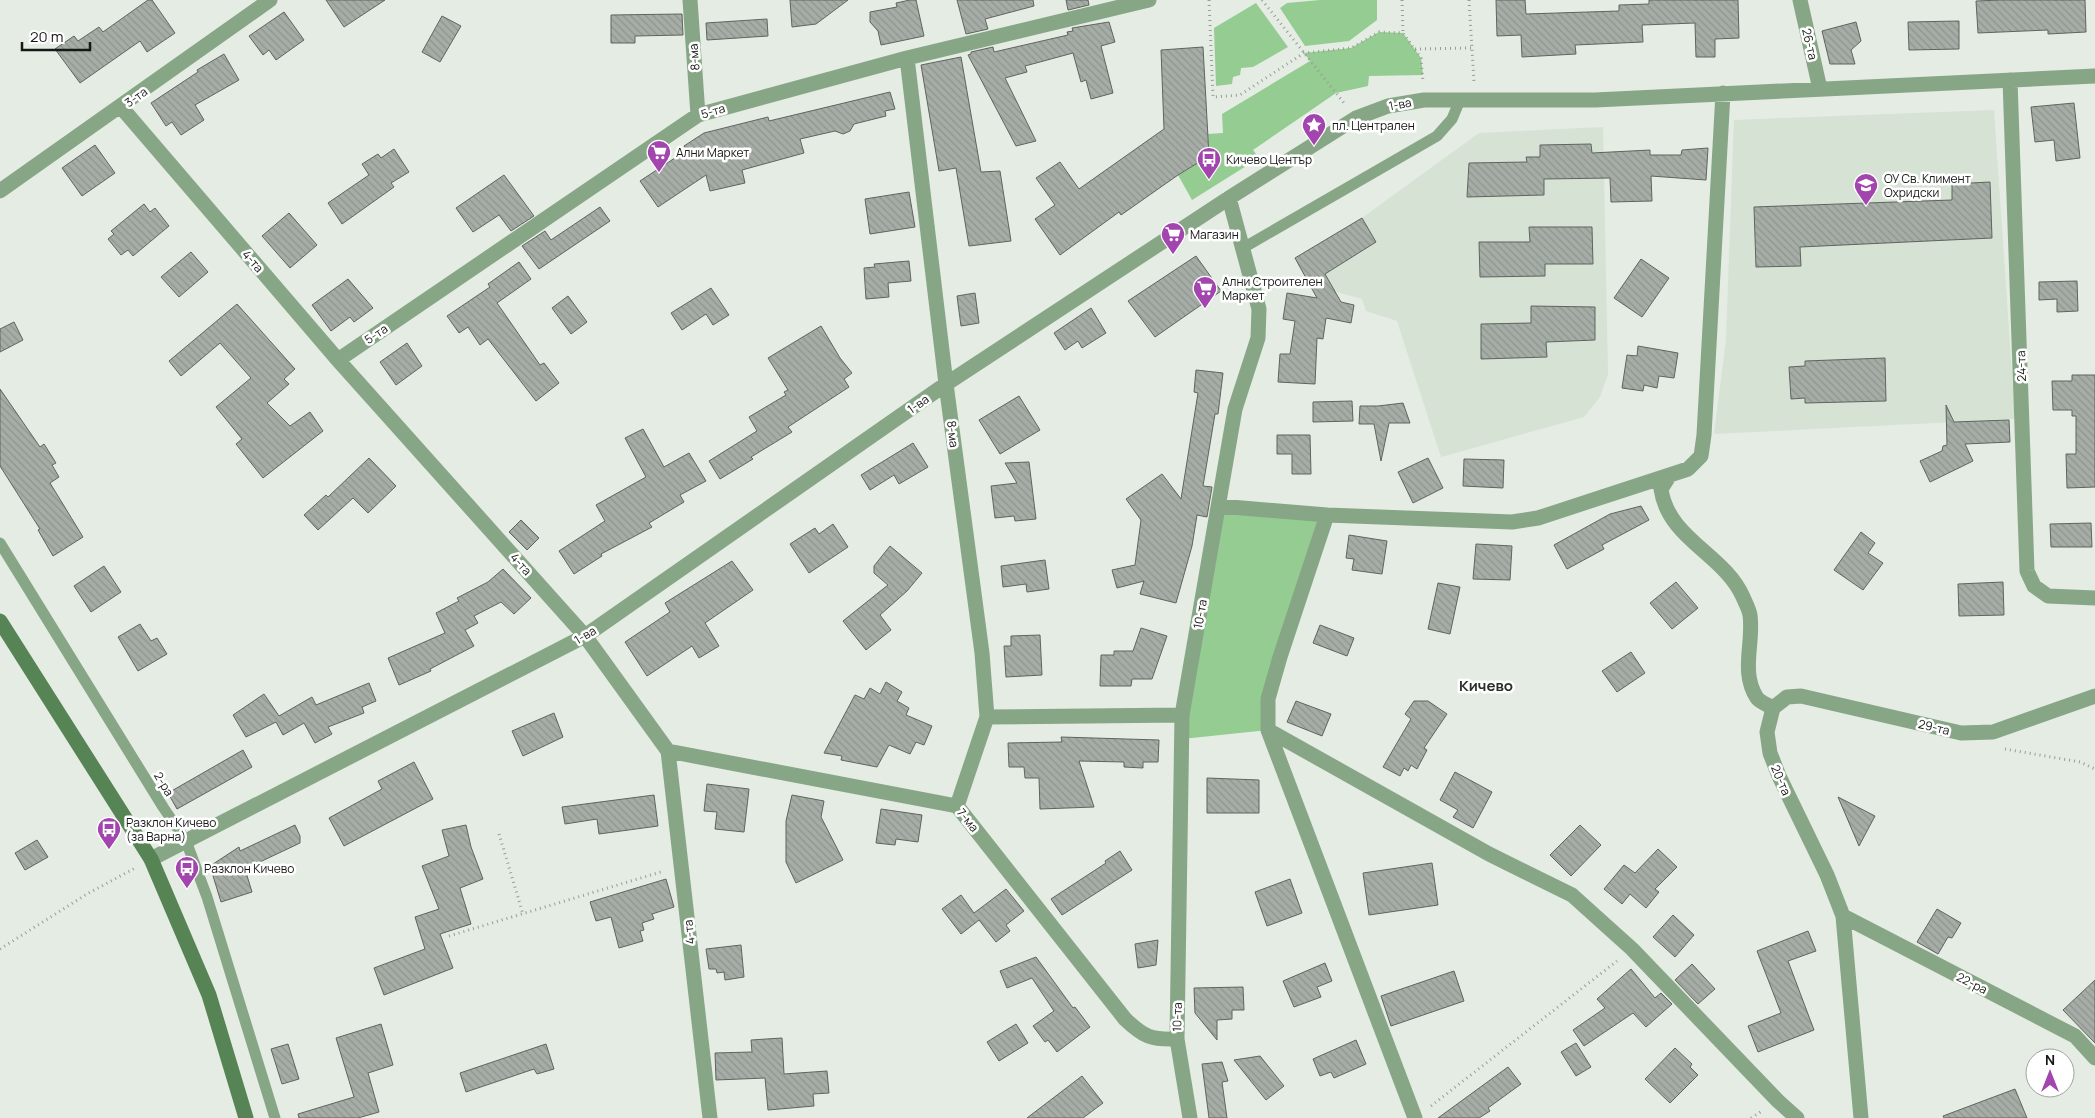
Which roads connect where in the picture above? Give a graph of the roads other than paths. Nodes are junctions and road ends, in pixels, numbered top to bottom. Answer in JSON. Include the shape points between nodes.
{"nodes":[{"id":1,"x":270,"y":0,"type":"edge"},
{"id":2,"x":690,"y":0,"type":"edge"},
{"id":3,"x":1149,"y":0,"type":"edge"},
{"id":4,"x":1800,"y":0,"type":"edge"},
{"id":5,"x":907,"y":58,"type":"junction"},
{"id":6,"x":2095,"y":76,"type":"edge"},
{"id":7,"x":2010,"y":80,"type":"junction"},
{"id":8,"x":1820,"y":89,"type":"junction"},
{"id":9,"x":1723,"y":93,"type":"junction"},
{"id":10,"x":1468,"y":100,"type":"junction"},
{"id":11,"x":121,"y":107,"type":"junction"},
{"id":12,"x":698,"y":115,"type":"junction"},
{"id":13,"x":0,"y":191,"type":"edge"},
{"id":14,"x":1229,"y":198,"type":"junction"},
{"id":15,"x":1243,"y":248,"type":"junction"},
{"id":16,"x":338,"y":360,"type":"junction"},
{"id":17,"x":946,"y":384,"type":"junction"},
{"id":18,"x":1670,"y":476,"type":"junction"},
{"id":19,"x":1219,"y":506,"type":"junction"},
{"id":20,"x":1327,"y":515,"type":"junction"},
{"id":21,"x":0,"y":543,"type":"edge"},
{"id":22,"x":2095,"y":598,"type":"edge"},
{"id":23,"x":0,"y":621,"type":"edge"},
{"id":24,"x":586,"y":636,"type":"junction"},
{"id":25,"x":2095,"y":696,"type":"edge"},
{"id":26,"x":1773,"y":708,"type":"junction"},
{"id":27,"x":1182,"y":714,"type":"junction"},
{"id":28,"x":987,"y":717,"type":"junction"},
{"id":29,"x":1268,"y":730,"type":"junction"},
{"id":30,"x":668,"y":751,"type":"junction"},
{"id":31,"x":957,"y":806,"type":"junction"},
{"id":32,"x":186,"y":841,"type":"junction"},
{"id":33,"x":151,"y":859,"type":"junction"},
{"id":34,"x":1843,"y":916,"type":"junction"},
{"id":35,"x":1177,"y":1039,"type":"junction"},
{"id":36,"x":2095,"y":1058,"type":"edge"},
{"id":37,"x":1419,"y":1115,"type":"edge"},
{"id":38,"x":246,"y":1118,"type":"edge"},
{"id":39,"x":274,"y":1118,"type":"edge"},
{"id":40,"x":710,"y":1118,"type":"edge"},
{"id":41,"x":1190,"y":1118,"type":"edge"},
{"id":42,"x":1797,"y":1118,"type":"edge"},
{"id":43,"x":1861,"y":1118,"type":"edge"}],
"edges":[{"from":1,"to":11,"type":"street","name":"3-та"},
{"from":2,"to":12,"type":"street","name":"8-ма"},
{"from":3,"to":5,"type":"street","name":"5-та"},
{"from":4,"to":8,"type":"street","name":"26-та"},
{"from":5,"to":12,"type":"street","name":"5-та"},
{"from":5,"to":17,"type":"street","name":"8-ма"},
{"from":6,"to":7,"type":"street","name":"1-ва"},
{"from":7,"to":8,"type":"street","name":"1-ва"},
{"from":7,"to":22,"type":"street","name":"24-та","via":[[2028,571],[2034,586],[2048,596]]},
{"from":8,"to":9,"type":"street","name":"1-ва"},
{"from":9,"to":10,"type":"street","name":"1-ва","via":[[1590,100]]},
{"from":9,"to":18,"type":"street","via":[[1704,435],[1701,456],[1688,469]]},
{"from":10,"to":14,"type":"street","name":"1-ва","via":[[1424,100],[1388,106],[1356,118]]},
{"from":10,"to":15,"type":"lane","via":[[1437,136]]},
{"from":11,"to":13,"type":"street","name":"3-та"},
{"from":11,"to":16,"type":"street","name":"4-та"},
{"from":12,"to":16,"type":"street","name":"5-та"},
{"from":14,"to":15,"type":"street","name":"10-та"},
{"from":14,"to":17,"type":"street","name":"1-ва"},
{"from":15,"to":19,"type":"street","name":"10-та","via":[[1259,309],[1258,338],[1235,409]]},
{"from":16,"to":24,"type":"street","name":"4-та"},
{"from":17,"to":24,"type":"street","name":"1-ва"},
{"from":17,"to":28,"type":"street","name":"8-ма","via":[[982,653]]},
{"from":18,"to":20,"type":"street","via":[[1538,518],[1512,522]]},
{"from":18,"to":26,"type":"street","via":[[1661,489],[1663,503],[1673,521],[1733,579],[1742,595],[1750,614],[1749,679],[1758,699]]},
{"from":19,"to":20,"type":"street"},
{"from":19,"to":27,"type":"street","name":"10-та"},
{"from":20,"to":29,"type":"street","via":[[1268,699]]},
{"from":21,"to":32,"type":"lane","name":"2-ра"},
{"from":23,"to":33,"type":"street"},
{"from":24,"to":30,"type":"street","name":"4-та"},
{"from":24,"to":32,"type":"street","name":"1-ва"},
{"from":25,"to":26,"type":"street","name":"29-та","via":[[1993,732],[1961,733],[1801,696],[1787,697]]},
{"from":26,"to":34,"type":"street","name":"20-та","via":[[1767,732],[1770,753]]},
{"from":27,"to":28,"type":"street"},
{"from":27,"to":35,"type":"street","name":"10-та"},
{"from":28,"to":31,"type":"street","name":"8-ма"},
{"from":29,"to":37,"type":"street"},
{"from":29,"to":42,"type":"street","via":[[1489,854],[1572,896],[1632,949]]},
{"from":30,"to":31,"type":"street","name":"7-ма"},
{"from":30,"to":40,"type":"street","name":"4-та"},
{"from":31,"to":35,"type":"street","name":"7-ма","via":[[1126,1019],[1142,1035],[1161,1040]]},
{"from":32,"to":33,"type":"street","name":"1-ва"},
{"from":32,"to":39,"type":"lane","name":"2-ра","via":[[208,897]]},
{"from":33,"to":38,"type":"street","via":[[209,995]]},
{"from":34,"to":36,"type":"street","name":"22-ра","via":[[2075,1036]]},
{"from":34,"to":43,"type":"street","name":"20-та"},
{"from":35,"to":41,"type":"street","name":"10-та"}]}
